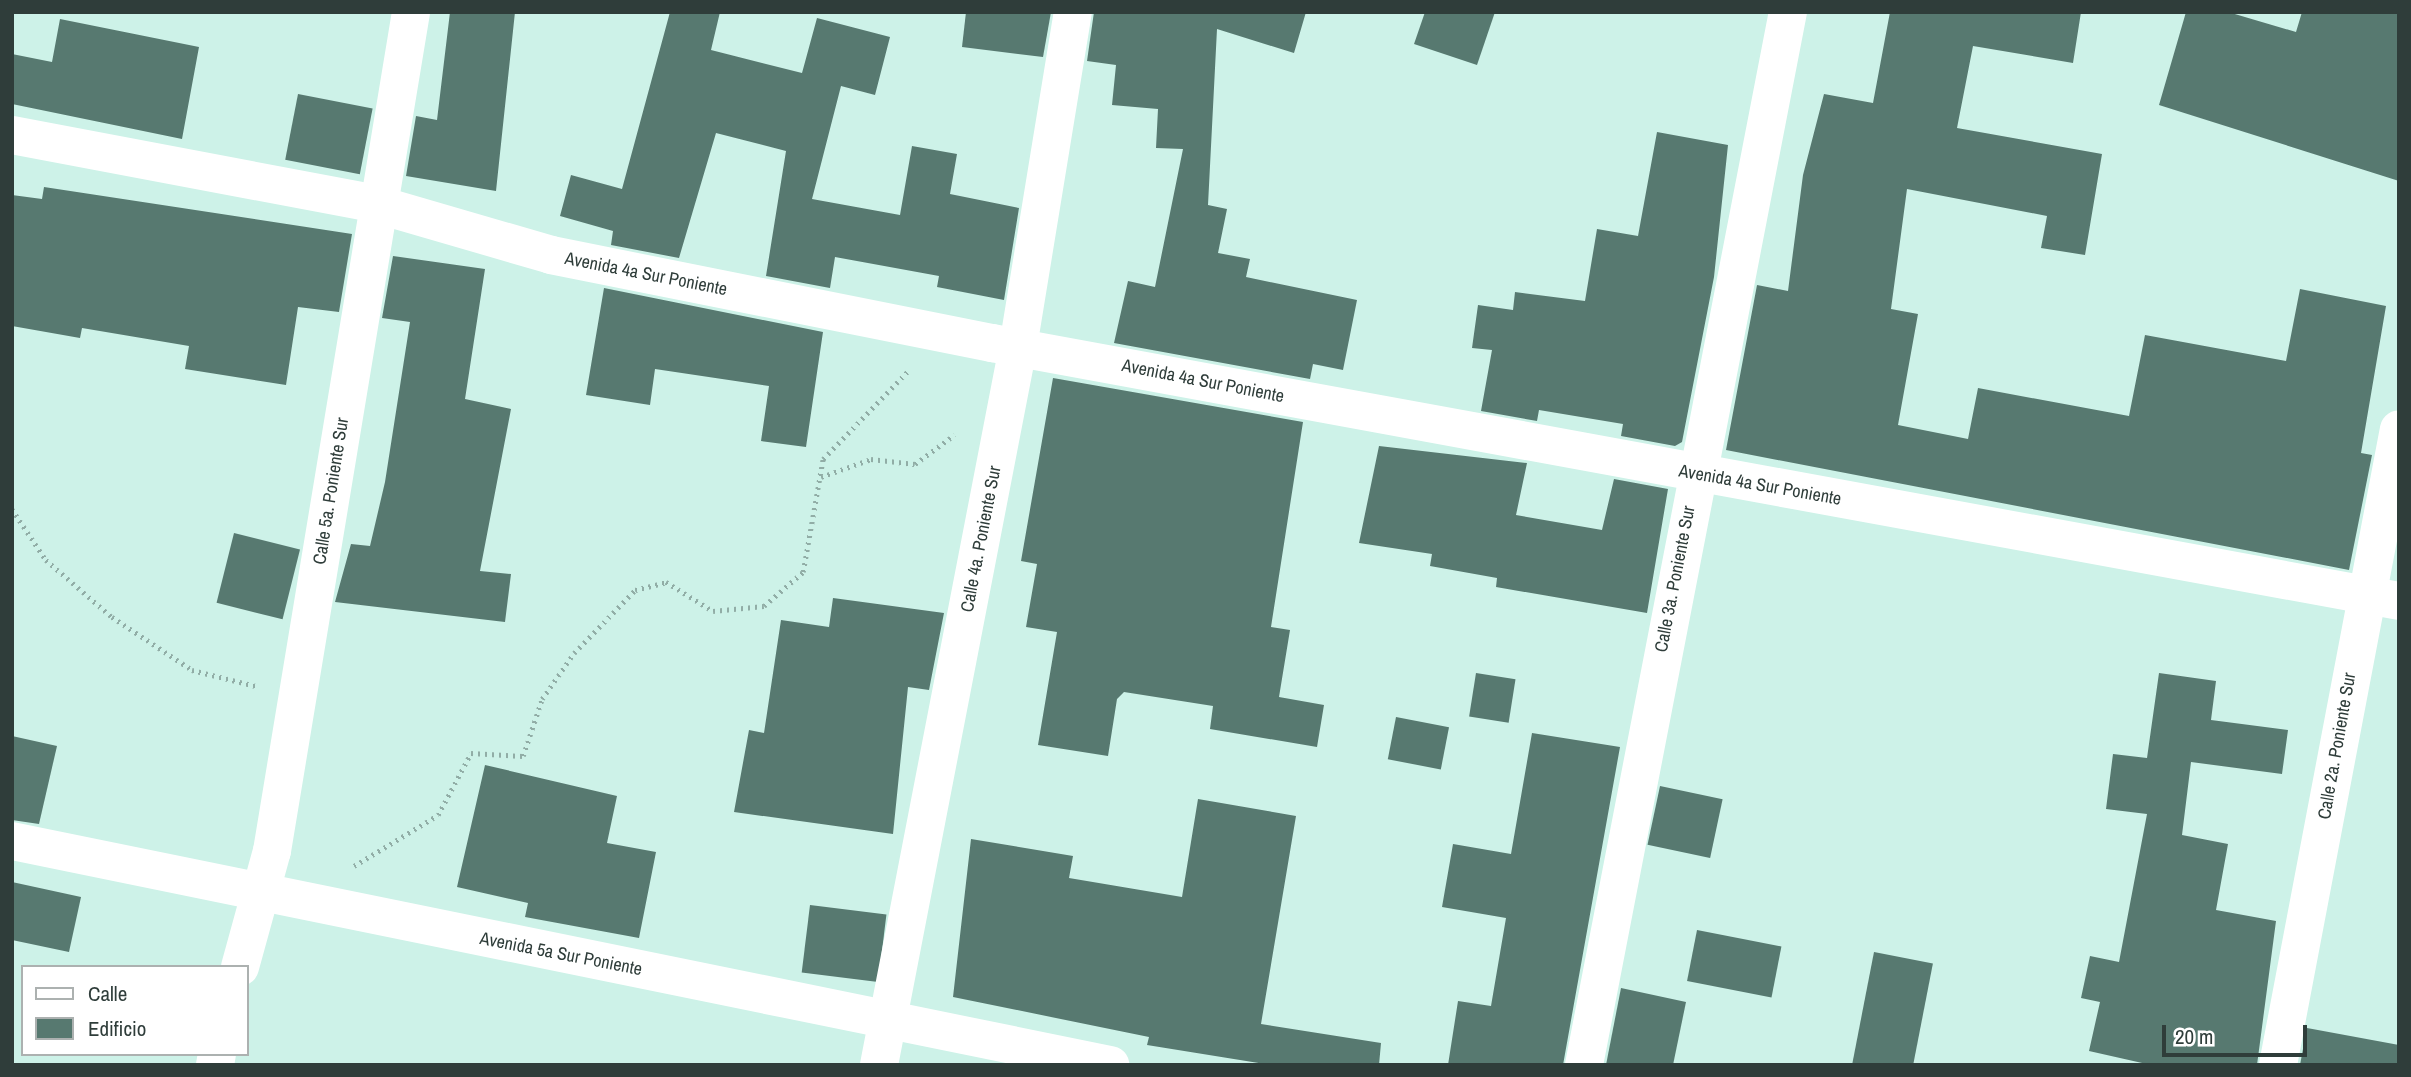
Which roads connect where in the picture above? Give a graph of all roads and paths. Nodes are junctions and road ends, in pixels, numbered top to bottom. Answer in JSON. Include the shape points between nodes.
{"nodes":[{"id":1,"x":411,"y":12,"type":"edge"},
{"id":2,"x":1073,"y":12,"type":"edge"},
{"id":3,"x":1788,"y":12,"type":"edge"},
{"id":4,"x":12,"y":135,"type":"edge"},
{"id":5,"x":376,"y":204,"type":"junction"},
{"id":6,"x":945,"y":333,"type":"junction"},
{"id":7,"x":1018,"y":347,"type":"junction"},
{"id":8,"x":964,"y":428,"type":"dead end"},
{"id":9,"x":2399,"y":429,"type":"edge"},
{"id":10,"x":1695,"y":473,"type":"junction"},
{"id":11,"x":821,"y":477,"type":"junction"},
{"id":12,"x":12,"y":509,"type":"edge"},
{"id":13,"x":2382,"y":598,"type":"edge"},
{"id":14,"x":299,"y":696,"type":"junction"},
{"id":15,"x":12,"y":842,"type":"edge"},
{"id":16,"x":258,"y":894,"type":"junction"},
{"id":17,"x":295,"y":901,"type":"junction"},
{"id":18,"x":240,"y":965,"type":"edge"},
{"id":19,"x":887,"y":1019,"type":"junction"},
{"id":20,"x":879,"y":1065,"type":"edge"},
{"id":21,"x":1110,"y":1065,"type":"edge"},
{"id":22,"x":1584,"y":1065,"type":"edge"},
{"id":23,"x":2278,"y":1065,"type":"edge"}],
"edges":[{"from":1,"to":5,"type":"street","name":"Calle 5a. Poniente Sur"},
{"from":2,"to":7,"type":"street","name":"Calle 4a. Poniente Sur"},
{"from":3,"to":10,"type":"street","name":"Calle 3a. Poniente Sur"},
{"from":4,"to":5,"type":"street","name":"Avenida 4a Sur Poniente"},
{"from":5,"to":6,"type":"street","name":"Avenida 4a Sur Poniente","via":[[551,255]]},
{"from":5,"to":14,"type":"street","name":"Calle 5a. Poniente Sur"},
{"from":6,"to":7,"type":"street","name":"Avenida 4a Sur Poniente"},
{"from":6,"to":11,"type":"path","via":[[823,459]]},
{"from":7,"to":10,"type":"street","name":"Avenida 4a Sur Poniente"},
{"from":7,"to":19,"type":"street","name":"Calle 4a. Poniente Sur"},
{"from":8,"to":11,"type":"path","via":[[915,464],[871,459]]},
{"from":9,"to":13,"type":"street","name":"Calle 2a. Poniente Sur"},
{"from":10,"to":13,"type":"street","name":"Avenida 4a Sur Poniente"},
{"from":10,"to":22,"type":"street","name":"Calle 3a. Poniente Sur"},
{"from":11,"to":17,"type":"path","via":[[803,572],[764,606],[713,611],[666,582],[635,590],[574,653],[542,699],[523,756],[471,753],[438,815]]},
{"from":12,"to":14,"type":"path","via":[[46,560],[112,617],[192,670]]},
{"from":13,"to":23,"type":"street","name":"Calle 2a. Poniente Sur"},
{"from":14,"to":16,"type":"street","name":"Calle 5a. Poniente Sur"},
{"from":15,"to":16,"type":"street","name":"Avenida 5a Sur Poniente"},
{"from":16,"to":17,"type":"street","name":"Avenida 5a Sur Poniente"},
{"from":16,"to":18,"type":"street","name":"Calle 5a. Poniente Sur"},
{"from":17,"to":19,"type":"street","name":"Avenida 5a Sur Poniente"},
{"from":19,"to":20,"type":"street","name":"Calle 4a. Poniente Sur"},
{"from":19,"to":21,"type":"street","name":"Avenida 5a Sur Poniente"}]}
